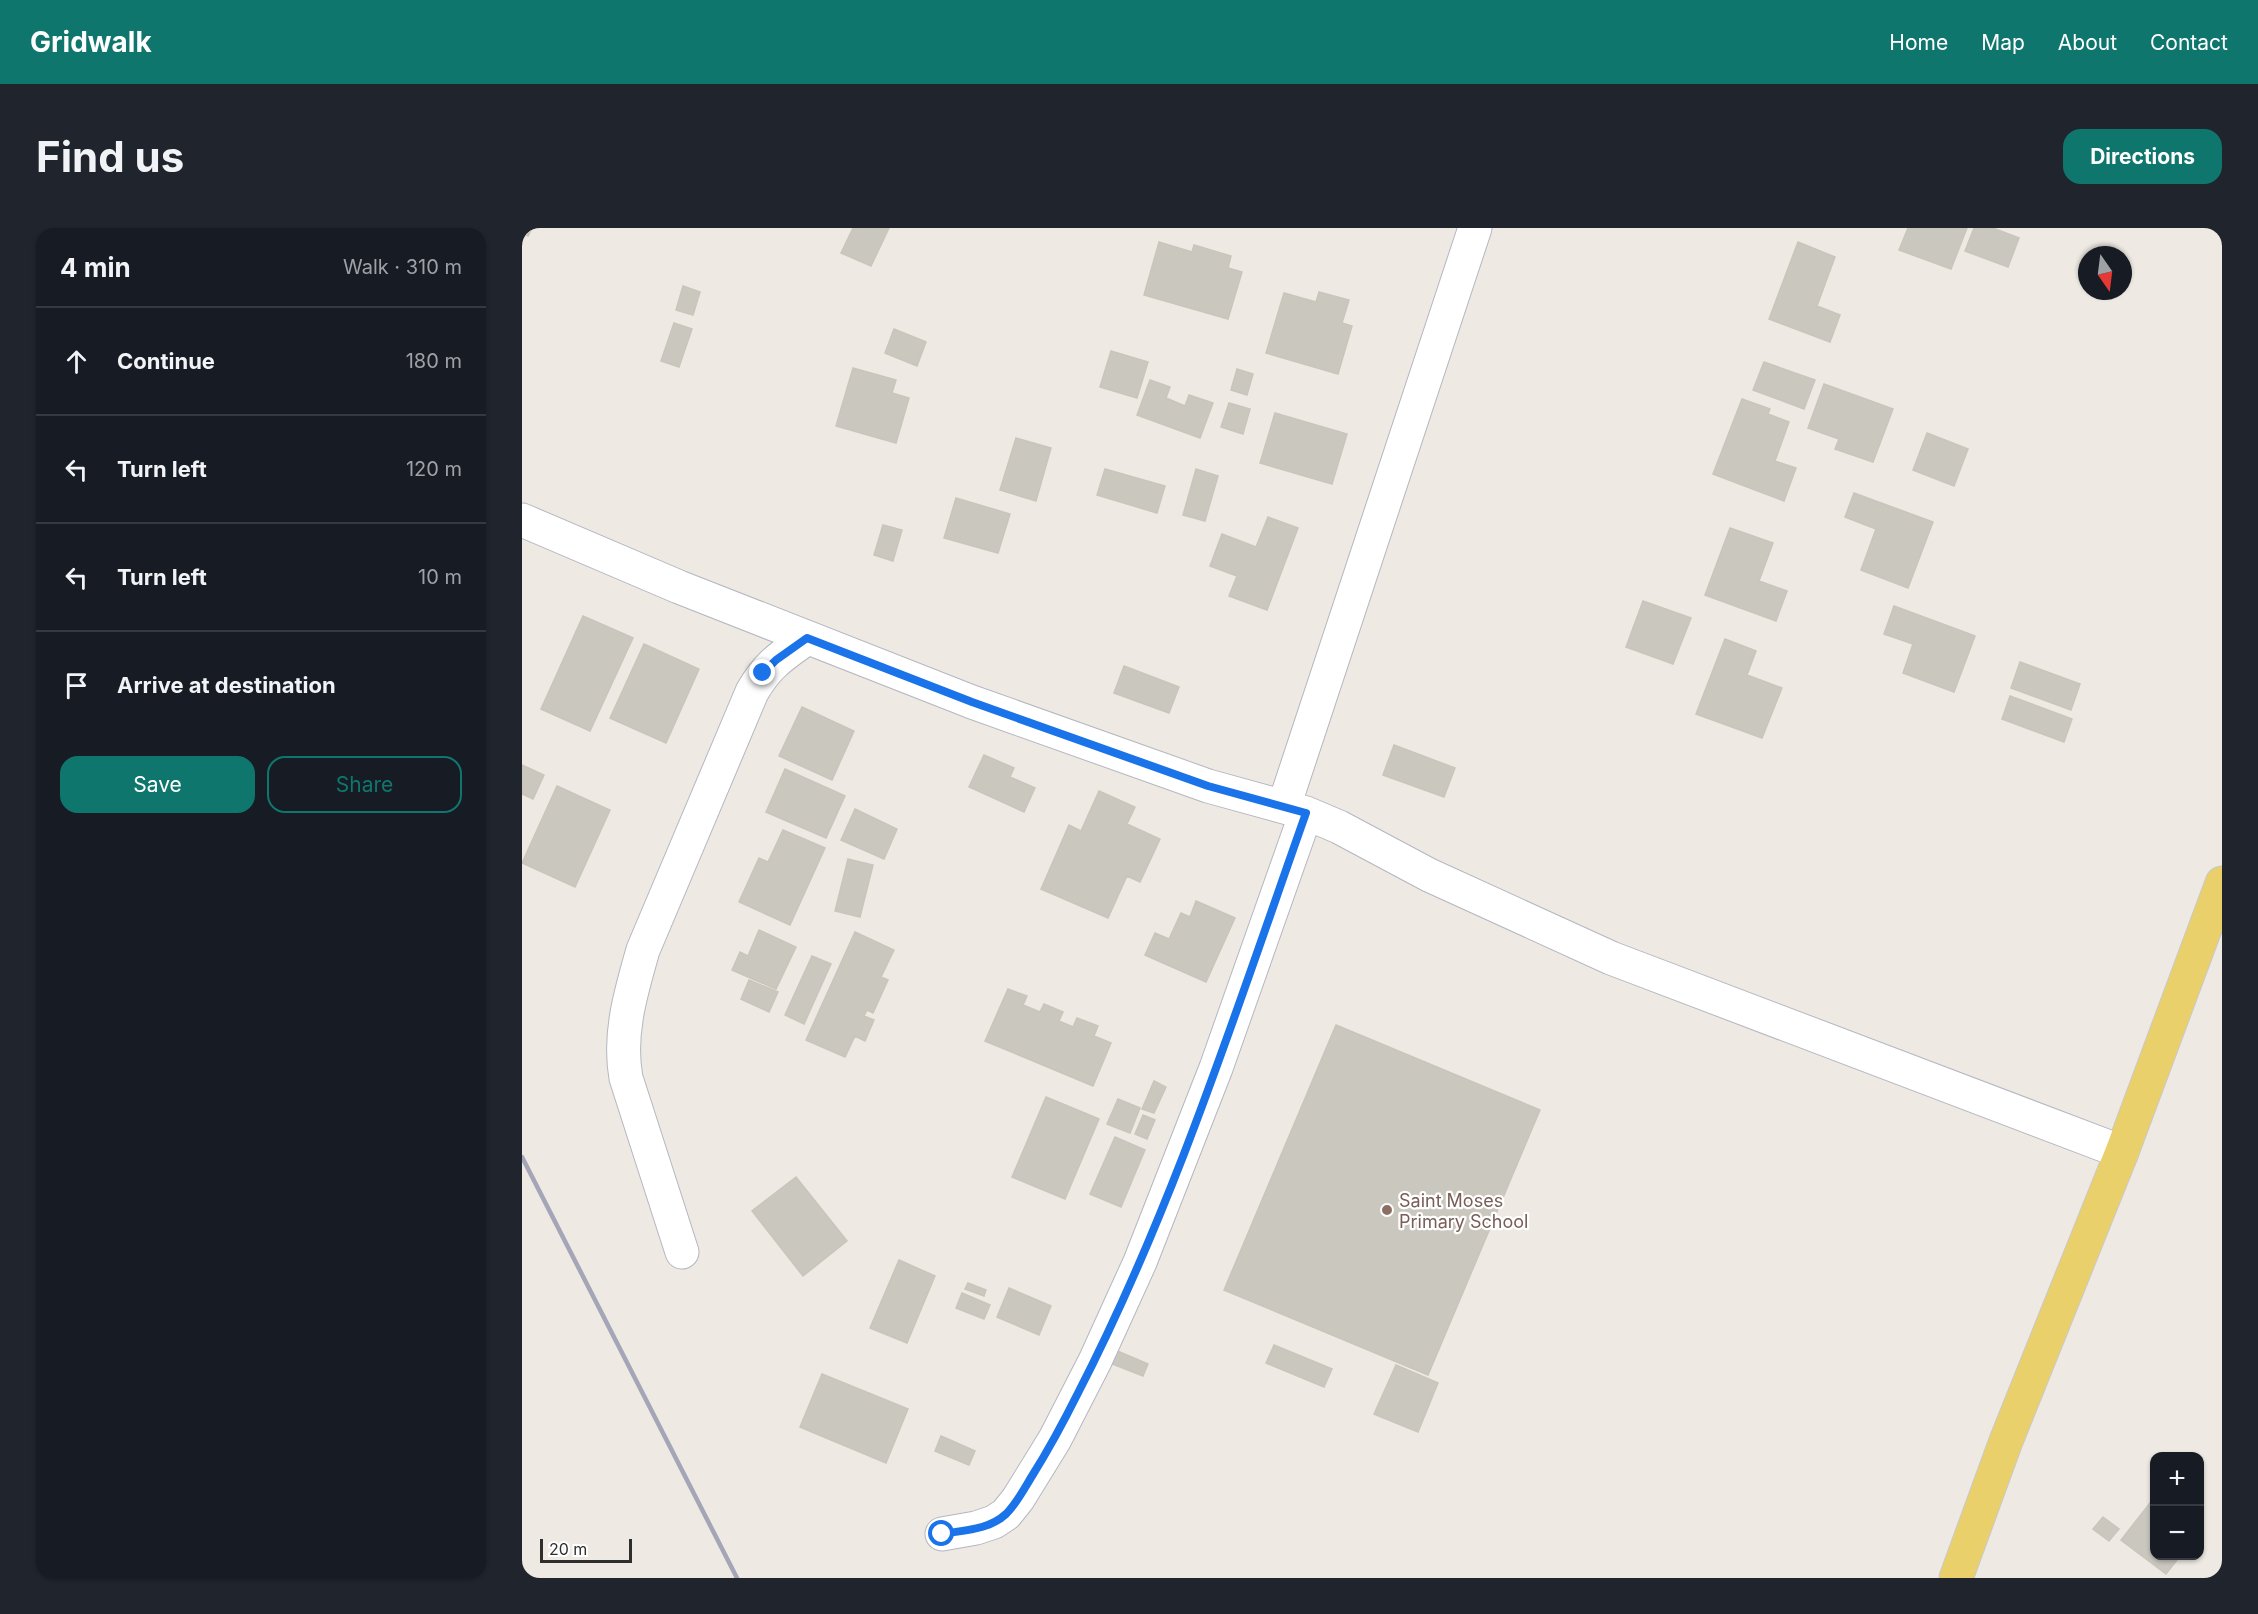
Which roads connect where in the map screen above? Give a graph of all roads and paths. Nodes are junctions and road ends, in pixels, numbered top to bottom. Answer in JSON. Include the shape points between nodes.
{"nodes":[{"id":1,"x":1475,"y":228,"type":"edge"},
{"id":2,"x":522,"y":520,"type":"edge"},
{"id":3,"x":807,"y":638,"type":"junction"},
{"id":4,"x":1295,"y":810,"type":"junction"},
{"id":5,"x":2222,"y":883,"type":"edge"},
{"id":6,"x":2122,"y":1152,"type":"junction"},
{"id":7,"x":682,"y":1252,"type":"dead end"},
{"id":8,"x":942,"y":1534,"type":"dead end"},
{"id":9,"x":1956,"y":1578,"type":"edge"}],
"edges":[{"from":1,"to":4,"type":"street"},
{"from":2,"to":3,"type":"street"},
{"from":3,"to":4,"type":"street","via":[[1208,786]]},
{"from":3,"to":7,"type":"street","via":[[776,660],[752,692],[643,950],[632,990],[622,1057],[626,1078]]},
{"from":4,"to":6,"type":"street","via":[[1339,827],[1429,875],[1611,958]]},
{"from":4,"to":8,"type":"street","via":[[1216,1068],[1140,1262],[1095,1361],[1055,1439],[1006,1514],[976,1528]]},
{"from":5,"to":6,"type":"main road"},
{"from":6,"to":9,"type":"main road","via":[[2006,1441]]}]}
